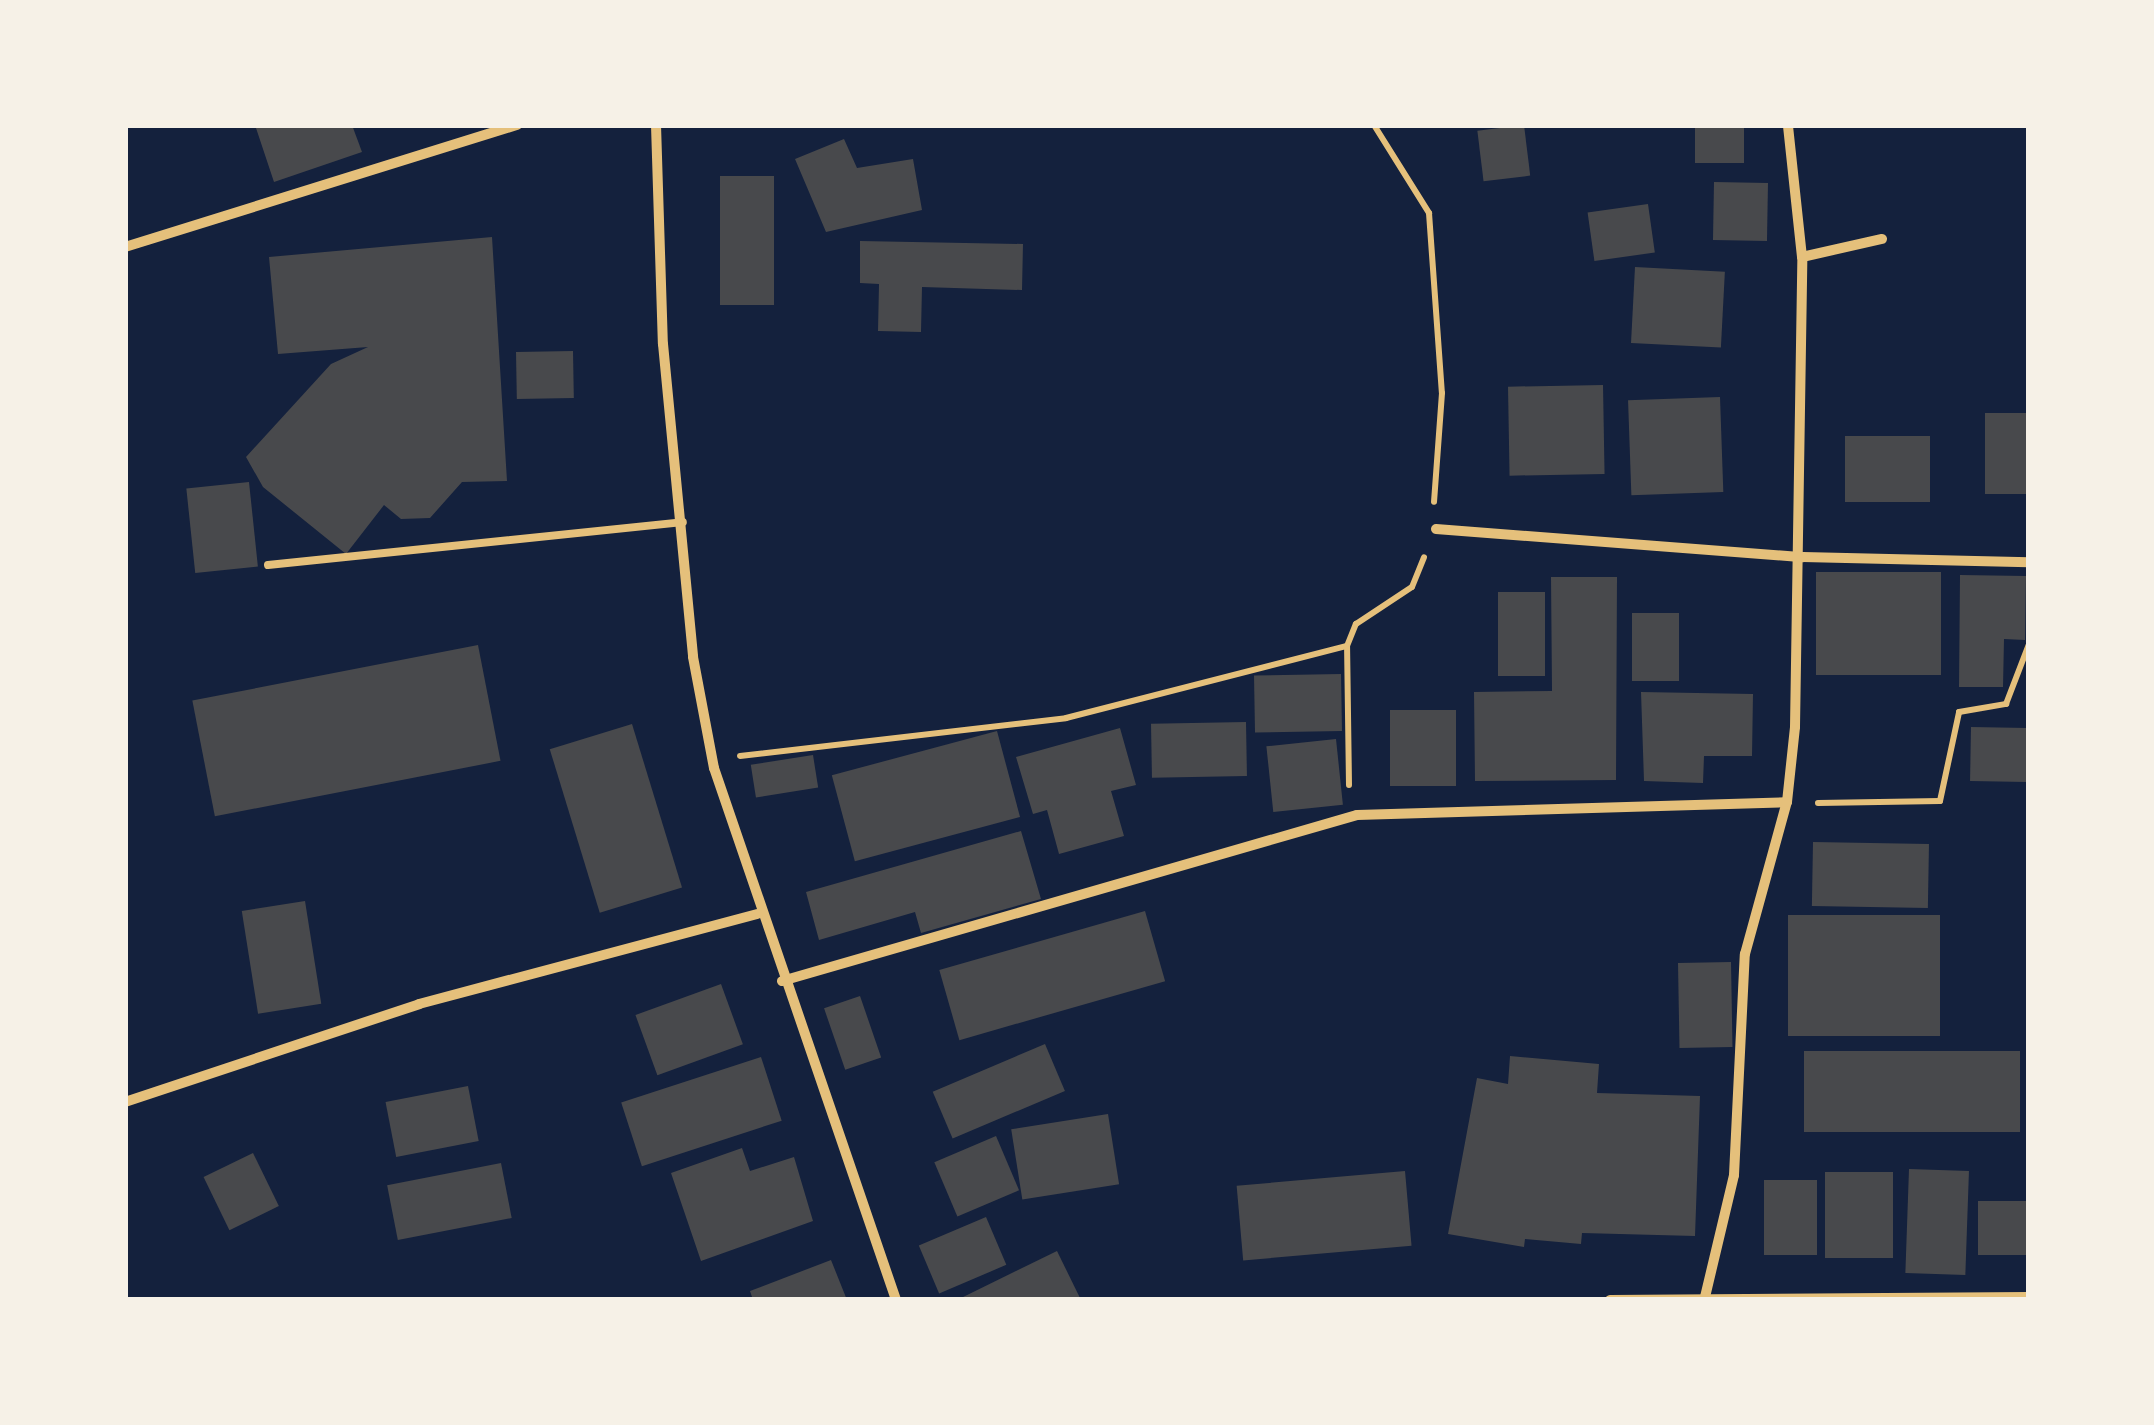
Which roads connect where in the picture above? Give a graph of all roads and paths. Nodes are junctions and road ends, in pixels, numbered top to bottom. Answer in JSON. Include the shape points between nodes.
{"nodes":[{"id":1,"x":517,"y":125,"type":"edge"},
{"id":2,"x":656,"y":125,"type":"edge"},
{"id":3,"x":1374,"y":125,"type":"edge"},
{"id":4,"x":1788,"y":125,"type":"edge"},
{"id":5,"x":1882,"y":239,"type":"dead end"},
{"id":6,"x":125,"y":247,"type":"edge"},
{"id":7,"x":1802,"y":258,"type":"junction"},
{"id":8,"x":683,"y":522,"type":"junction"},
{"id":9,"x":1436,"y":529,"type":"junction"},
{"id":10,"x":1803,"y":557,"type":"junction"},
{"id":11,"x":2029,"y":562,"type":"edge"},
{"id":12,"x":268,"y":565,"type":"dead end"},
{"id":13,"x":2029,"y":644,"type":"edge"},
{"id":14,"x":1347,"y":646,"type":"junction"},
{"id":15,"x":714,"y":768,"type":"junction"},
{"id":16,"x":1787,"y":802,"type":"junction"},
{"id":17,"x":1357,"y":815,"type":"junction"},
{"id":18,"x":757,"y":914,"type":"junction"},
{"id":19,"x":782,"y":982,"type":"junction"},
{"id":20,"x":125,"y":1102,"type":"edge"},
{"id":21,"x":1706,"y":1297,"type":"junction"},
{"id":22,"x":2029,"y":1298,"type":"edge"},
{"id":23,"x":896,"y":1300,"type":"edge"},
{"id":24,"x":1610,"y":1300,"type":"edge"}],
"edges":[{"from":1,"to":6,"type":"street"},
{"from":2,"to":8,"type":"street","via":[[663,344]]},
{"from":3,"to":9,"type":"path","via":[[1429,213],[1442,393]]},
{"from":4,"to":7,"type":"street"},
{"from":5,"to":7,"type":"street"},
{"from":7,"to":10,"type":"street"},
{"from":8,"to":12,"type":"lane"},
{"from":8,"to":15,"type":"street"},
{"from":9,"to":10,"type":"street"},
{"from":9,"to":14,"type":"path","via":[[1412,587],[1356,624]]},
{"from":10,"to":11,"type":"street"},
{"from":10,"to":16,"type":"street"},
{"from":13,"to":16,"type":"path","via":[[2006,704],[1959,712],[1940,802]]},
{"from":14,"to":15,"type":"path","via":[[1066,718],[847,738]]},
{"from":14,"to":17,"type":"path"},
{"from":15,"to":18,"type":"street"},
{"from":16,"to":17,"type":"street"},
{"from":16,"to":21,"type":"street","via":[[1745,954],[1734,1176]]},
{"from":17,"to":19,"type":"street"},
{"from":18,"to":19,"type":"street"},
{"from":18,"to":20,"type":"street","via":[[418,1004]]},
{"from":19,"to":23,"type":"street"},
{"from":21,"to":22,"type":"street"},
{"from":21,"to":24,"type":"street"}]}
